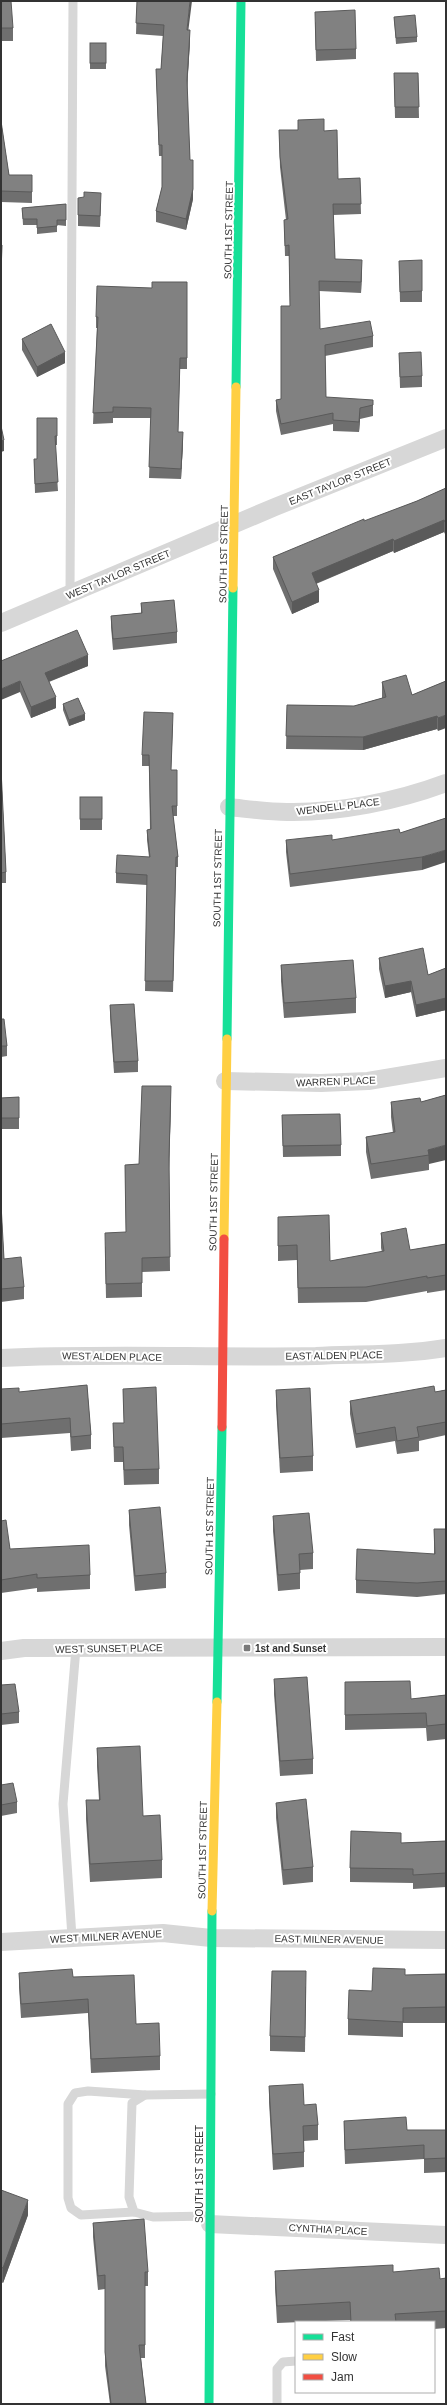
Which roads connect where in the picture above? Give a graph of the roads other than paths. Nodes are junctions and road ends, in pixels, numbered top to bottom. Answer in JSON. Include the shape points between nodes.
{"nodes":[{"id":1,"x":72,"y":1,"type":"edge"},
{"id":2,"x":240,"y":1,"type":"edge"},
{"id":3,"x":446,"y":438,"type":"edge"},
{"id":4,"x":234,"y":524,"type":"junction"},
{"id":5,"x":70,"y":594,"type":"junction"},
{"id":6,"x":1,"y":623,"type":"edge"},
{"id":7,"x":446,"y":783,"type":"edge"},
{"id":8,"x":229,"y":807,"type":"junction"},
{"id":9,"x":446,"y":1068,"type":"edge"},
{"id":10,"x":225,"y":1081,"type":"junction"},
{"id":11,"x":446,"y":1348,"type":"edge"},
{"id":12,"x":1,"y":1358,"type":"edge"},
{"id":13,"x":222,"y":1358,"type":"junction"},
{"id":14,"x":446,"y":1647,"type":"edge"},
{"id":15,"x":76,"y":1648,"type":"junction"},
{"id":16,"x":218,"y":1648,"type":"junction"},
{"id":17,"x":1,"y":1651,"type":"edge"},
{"id":18,"x":72,"y":1937,"type":"junction"},
{"id":19,"x":211,"y":1938,"type":"junction"},
{"id":20,"x":446,"y":1940,"type":"edge"},
{"id":21,"x":1,"y":1942,"type":"edge"},
{"id":22,"x":211,"y":2094,"type":"junction"},
{"id":23,"x":145,"y":2095,"type":"junction"},
{"id":24,"x":134,"y":2212,"type":"junction"},
{"id":25,"x":210,"y":2220,"type":"junction"},
{"id":26,"x":446,"y":2235,"type":"edge"},
{"id":27,"x":295,"y":2361,"type":"edge"},
{"id":28,"x":209,"y":2404,"type":"edge"},
{"id":29,"x":277,"y":2404,"type":"edge"}],
"edges":[{"from":1,"to":5,"type":"lane"},
{"from":2,"to":4,"type":"street","name":"SOUTH 1ST STREET"},
{"from":3,"to":4,"type":"street","name":"EAST TAYLOR STREET"},
{"from":4,"to":5,"type":"street","name":"WEST TAYLOR STREET"},
{"from":4,"to":8,"type":"street","name":"SOUTH 1ST STREET"},
{"from":5,"to":6,"type":"street","name":"WEST TAYLOR STREET"},
{"from":7,"to":8,"type":"street","name":"WENDELL PLACE","via":[[419,793],[372,803],[319,810],[287,812]]},
{"from":8,"to":10,"type":"street","name":"SOUTH 1ST STREET"},
{"from":9,"to":10,"type":"street","name":"WARREN PLACE","via":[[368,1081]]},
{"from":10,"to":13,"type":"street","name":"SOUTH 1ST STREET"},
{"from":11,"to":13,"type":"street","name":"EAST ALDEN PLACE","via":[[399,1354]]},
{"from":12,"to":13,"type":"street","name":"WEST ALDEN PLACE"},
{"from":13,"to":16,"type":"street","name":"SOUTH 1ST STREET"},
{"from":14,"to":16,"type":"street","name":"WEST SUNSET PLACE"},
{"from":15,"to":16,"type":"street","name":"WEST SUNSET PLACE"},
{"from":15,"to":17,"type":"street","name":"WEST SUNSET PLACE","via":[[24,1648]]},
{"from":15,"to":18,"type":"lane","via":[[64,1804]]},
{"from":16,"to":19,"type":"street","name":"SOUTH 1ST STREET"},
{"from":18,"to":19,"type":"street","name":"WEST MILNER AVENUE","via":[[163,1932]]},
{"from":18,"to":21,"type":"street","name":"WEST MILNER AVENUE"},
{"from":19,"to":20,"type":"street","name":"EAST MILNER AVENUE"},
{"from":19,"to":22,"type":"street","name":"SOUTH 1ST STREET"},
{"from":22,"to":23,"type":"lane"},
{"from":22,"to":25,"type":"street","name":"SOUTH 1ST STREET"},
{"from":23,"to":24,"type":"lane","via":[[132,2103],[129,2197]]},
{"from":23,"to":24,"type":"lane","via":[[88,2091],[75,2093],[68,2104],[68,2198],[71,2208],[81,2215]]},
{"from":24,"to":25,"type":"lane","via":[[153,2217]]},
{"from":25,"to":26,"type":"street","name":"CYNTHIA PLACE"},
{"from":25,"to":28,"type":"street","name":"SOUTH 1ST STREET"},
{"from":27,"to":29,"type":"lane","via":[[283,2362],[277,2369]]}]}
